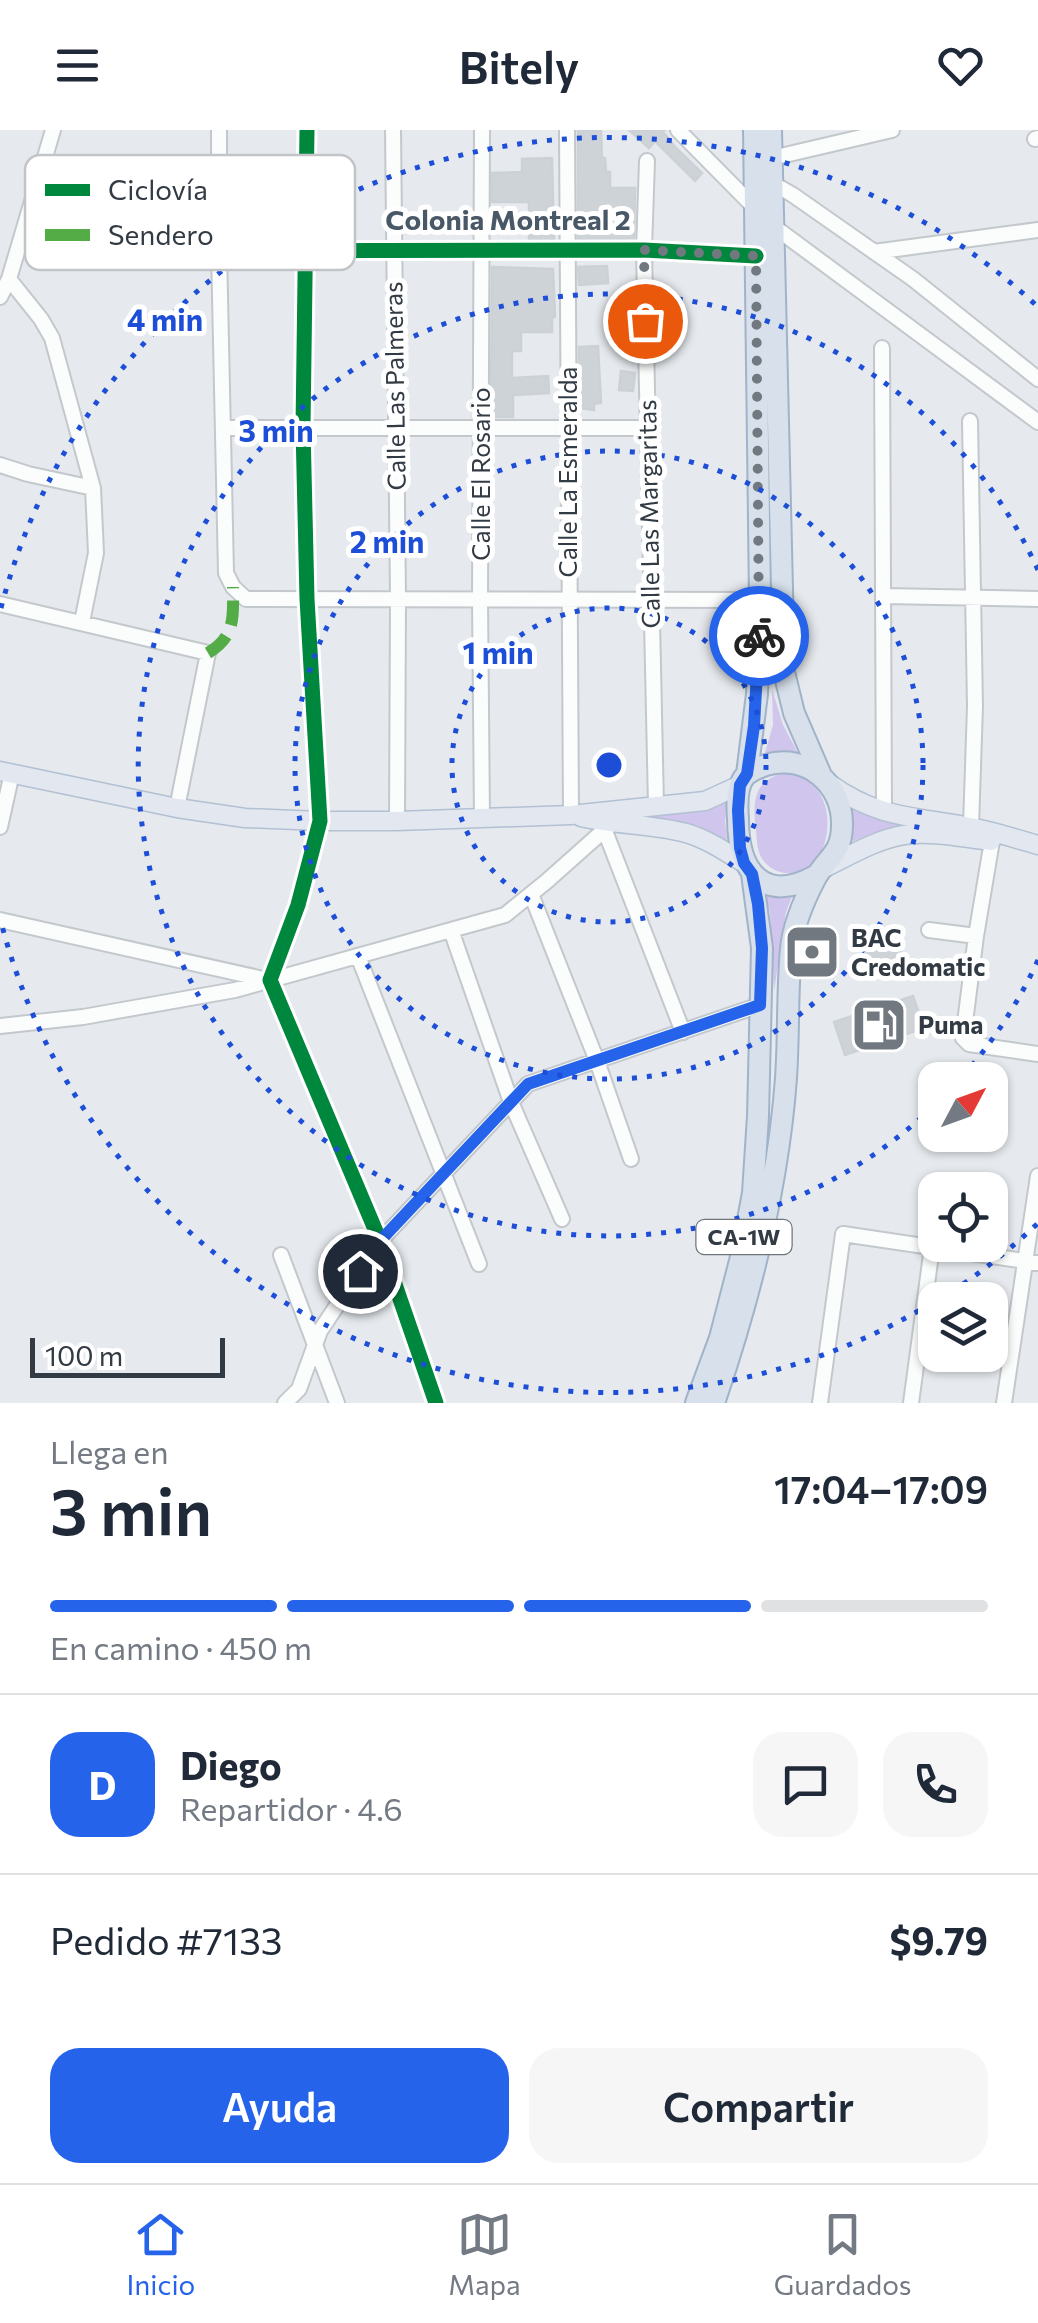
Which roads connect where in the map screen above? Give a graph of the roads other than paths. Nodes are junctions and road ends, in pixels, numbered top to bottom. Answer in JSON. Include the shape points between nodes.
{"nodes":[{"id":1,"x":53,"y":130,"type":"edge"},
{"id":2,"x":307,"y":130,"type":"edge"},
{"id":3,"x":393,"y":130,"type":"edge"},
{"id":4,"x":482,"y":130,"type":"edge"},
{"id":5,"x":567,"y":130,"type":"edge"},
{"id":6,"x":678,"y":130,"type":"edge"},
{"id":7,"x":754,"y":130,"type":"edge"},
{"id":8,"x":771,"y":130,"type":"edge"},
{"id":9,"x":892,"y":130,"type":"edge"},
{"id":10,"x":46,"y":155,"type":"edge"},
{"id":11,"x":307,"y":155,"type":"edge"},
{"id":12,"x":772,"y":158,"type":"junction"},
{"id":13,"x":646,"y":161,"type":"dead end"},
{"id":14,"x":772,"y":184,"type":"junction"},
{"id":15,"x":754,"y":208,"type":"junction"},
{"id":16,"x":25,"y":224,"type":"edge"},
{"id":17,"x":772,"y":226,"type":"junction"},
{"id":18,"x":1038,"y":230,"type":"edge"},
{"id":19,"x":355,"y":250,"type":"edge"},
{"id":20,"x":394,"y":250,"type":"junction"},
{"id":21,"x":482,"y":250,"type":"junction"},
{"id":22,"x":568,"y":250,"type":"junction"},
{"id":23,"x":644,"y":250,"type":"junction"},
{"id":24,"x":874,"y":252,"type":"junction"},
{"id":25,"x":756,"y":256,"type":"junction"},
{"id":26,"x":219,"y":270,"type":"edge"},
{"id":27,"x":306,"y":270,"type":"edge"},
{"id":28,"x":9,"y":278,"type":"junction"},
{"id":29,"x":0,"y":298,"type":"edge"},
{"id":30,"x":882,"y":348,"type":"dead end"},
{"id":31,"x":1038,"y":379,"type":"edge"},
{"id":32,"x":970,"y":421,"type":"dead end"},
{"id":33,"x":1038,"y":422,"type":"edge"},
{"id":34,"x":222,"y":428,"type":"junction"},
{"id":35,"x":303,"y":428,"type":"junction"},
{"id":36,"x":394,"y":428,"type":"junction"},
{"id":37,"x":482,"y":428,"type":"junction"},
{"id":38,"x":569,"y":428,"type":"junction"},
{"id":39,"x":647,"y":428,"type":"junction"},
{"id":40,"x":0,"y":464,"type":"edge"},
{"id":41,"x":93,"y":488,"type":"junction"},
{"id":42,"x":884,"y":596,"type":"junction"},
{"id":43,"x":972,"y":598,"type":"junction"},
{"id":44,"x":307,"y":599,"type":"junction"},
{"id":45,"x":398,"y":599,"type":"junction"},
{"id":46,"x":480,"y":599,"type":"junction"},
{"id":47,"x":568,"y":599,"type":"junction"},
{"id":48,"x":650,"y":599,"type":"junction"},
{"id":49,"x":1038,"y":599,"type":"edge"},
{"id":50,"x":760,"y":600,"type":"junction"},
{"id":51,"x":0,"y":604,"type":"edge"},
{"id":52,"x":82,"y":622,"type":"junction"},
{"id":53,"x":6,"y":772,"type":"edge"},
{"id":54,"x":743,"y":779,"type":"junction"},
{"id":55,"x":824,"y":779,"type":"junction"},
{"id":56,"x":656,"y":806,"type":"junction"},
{"id":57,"x":177,"y":808,"type":"junction"},
{"id":58,"x":884,"y":812,"type":"junction"},
{"id":59,"x":570,"y":815,"type":"junction"},
{"id":60,"x":482,"y":818,"type":"junction"},
{"id":61,"x":320,"y":821,"type":"junction"},
{"id":62,"x":397,"y":821,"type":"junction"},
{"id":63,"x":0,"y":827,"type":"edge"},
{"id":64,"x":608,"y":827,"type":"junction"},
{"id":65,"x":972,"y":827,"type":"junction"},
{"id":66,"x":992,"y":841,"type":"junction"},
{"id":67,"x":1038,"y":845,"type":"edge"},
{"id":68,"x":748,"y":868,"type":"junction"},
{"id":69,"x":820,"y":871,"type":"junction"},
{"id":70,"x":532,"y":894,"type":"junction"},
{"id":71,"x":0,"y":920,"type":"edge"},
{"id":72,"x":450,"y":930,"type":"junction"},
{"id":73,"x":928,"y":930,"type":"dead end"},
{"id":74,"x":976,"y":936,"type":"junction"},
{"id":75,"x":358,"y":956,"type":"junction"},
{"id":76,"x":270,"y":980,"type":"junction"},
{"id":77,"x":760,"y":1005,"type":"junction"},
{"id":78,"x":0,"y":1026,"type":"edge"},
{"id":79,"x":682,"y":1032,"type":"junction"},
{"id":80,"x":1038,"y":1054,"type":"edge"},
{"id":81,"x":597,"y":1061,"type":"junction"},
{"id":82,"x":511,"y":1102,"type":"junction"},
{"id":83,"x":632,"y":1159,"type":"dead end"},
{"id":84,"x":443,"y":1174,"type":"junction"},
{"id":85,"x":1038,"y":1176,"type":"edge"},
{"id":86,"x":562,"y":1219,"type":"dead end"},
{"id":87,"x":380,"y":1241,"type":"junction"},
{"id":88,"x":918,"y":1245,"type":"edge"},
{"id":89,"x":281,"y":1256,"type":"dead end"},
{"id":90,"x":930,"y":1262,"type":"edge"},
{"id":91,"x":1032,"y":1262,"type":"edge"},
{"id":92,"x":480,"y":1264,"type":"dead end"},
{"id":93,"x":315,"y":1345,"type":"junction"},
{"id":94,"x":286,"y":1403,"type":"edge"},
{"id":95,"x":337,"y":1403,"type":"edge"},
{"id":96,"x":436,"y":1403,"type":"edge"},
{"id":97,"x":696,"y":1403,"type":"edge"},
{"id":98,"x":714,"y":1403,"type":"edge"},
{"id":99,"x":820,"y":1403,"type":"edge"},
{"id":100,"x":911,"y":1403,"type":"edge"},
{"id":101,"x":1004,"y":1403,"type":"edge"}],
"edges":[{"from":1,"to":10,"type":"street"},
{"from":2,"to":11,"type":"street"},
{"from":3,"to":20,"type":"street","name":"Calle Las Palmeras"},
{"from":4,"to":21,"type":"street","name":"Calle El Rosario"},
{"from":5,"to":22,"type":"street","name":"Calle La Esmeralda"},
{"from":6,"to":15,"type":"street"},
{"from":7,"to":15,"type":"highway"},
{"from":8,"to":12,"type":"highway"},
{"from":9,"to":12,"type":"street"},
{"from":12,"to":14,"type":"highway"},
{"from":13,"to":23,"type":"street","name":"Calle Las Margaritas"},
{"from":14,"to":17,"type":"highway"},
{"from":14,"to":24,"type":"street"},
{"from":15,"to":25,"type":"highway"},
{"from":16,"to":28,"type":"street"},
{"from":17,"to":33,"type":"street"},
{"from":17,"to":55,"type":"highway","via":[[784,672],[794,714]]},
{"from":18,"to":24,"type":"street"},
{"from":19,"to":20,"type":"street"},
{"from":20,"to":21,"type":"street"},
{"from":20,"to":36,"type":"street","name":"Calle Las Palmeras"},
{"from":21,"to":22,"type":"street"},
{"from":21,"to":37,"type":"street","name":"Calle El Rosario"},
{"from":22,"to":23,"type":"street"},
{"from":22,"to":38,"type":"street","name":"Calle La Esmeralda"},
{"from":23,"to":25,"type":"street"},
{"from":23,"to":39,"type":"street","name":"Calle Las Margaritas"},
{"from":24,"to":31,"type":"street"},
{"from":25,"to":50,"type":"highway"},
{"from":26,"to":34,"type":"street"},
{"from":27,"to":35,"type":"street"},
{"from":28,"to":29,"type":"street"},
{"from":28,"to":41,"type":"street","via":[[52,338]]},
{"from":30,"to":42,"type":"street"},
{"from":32,"to":43,"type":"street"},
{"from":34,"to":35,"type":"street"},
{"from":34,"to":44,"type":"street","via":[[226,573],[246,599]]},
{"from":35,"to":36,"type":"street"},
{"from":35,"to":44,"type":"street"},
{"from":36,"to":37,"type":"street"},
{"from":36,"to":45,"type":"street","name":"Calle Las Palmeras"},
{"from":37,"to":38,"type":"street"},
{"from":37,"to":46,"type":"street","name":"Calle El Rosario"},
{"from":38,"to":39,"type":"street"},
{"from":38,"to":47,"type":"street","name":"Calle La Esmeralda"},
{"from":39,"to":48,"type":"street","name":"Calle Las Margaritas"},
{"from":40,"to":41,"type":"street"},
{"from":41,"to":52,"type":"street","via":[[96,553]]},
{"from":42,"to":43,"type":"street"},
{"from":42,"to":58,"type":"street"},
{"from":43,"to":49,"type":"street"},
{"from":43,"to":65,"type":"street"},
{"from":44,"to":45,"type":"street"},
{"from":44,"to":61,"type":"street"},
{"from":45,"to":46,"type":"street"},
{"from":45,"to":62,"type":"street","name":"Calle Las Palmeras"},
{"from":46,"to":47,"type":"street"},
{"from":46,"to":60,"type":"street","name":"Calle El Rosario"},
{"from":47,"to":48,"type":"street"},
{"from":47,"to":59,"type":"street","name":"Calle La Esmeralda"},
{"from":48,"to":50,"type":"street"},
{"from":48,"to":56,"type":"street","name":"Calle Las Margaritas"},
{"from":50,"to":54,"type":"highway","via":[[758,694]]},
{"from":51,"to":52,"type":"street"},
{"from":52,"to":57,"type":"street","via":[[208,654]]},
{"from":53,"to":57,"type":"main road"},
{"from":53,"to":63,"type":"street"},
{"from":54,"to":55,"type":"highway","via":[[786,761]]},
{"from":54,"to":56,"type":"main road","via":[[706,801]]},
{"from":54,"to":68,"type":"highway","via":[[738,831]]},
{"from":55,"to":58,"type":"main road"},
{"from":55,"to":69,"type":"highway","via":[[842,820],[838,848]]},
{"from":56,"to":59,"type":"main road"},
{"from":57,"to":61,"type":"main road"},
{"from":58,"to":65,"type":"main road"},
{"from":59,"to":60,"type":"main road"},
{"from":59,"to":64,"type":"main road"},
{"from":60,"to":62,"type":"main road"},
{"from":61,"to":62,"type":"main road"},
{"from":61,"to":76,"type":"street"},
{"from":64,"to":68,"type":"main road","via":[[686,833]]},
{"from":64,"to":70,"type":"street"},
{"from":64,"to":79,"type":"street"},
{"from":65,"to":67,"type":"main road"},
{"from":66,"to":67,"type":"main road"},
{"from":66,"to":69,"type":"main road","via":[[902,836]]},
{"from":66,"to":74,"type":"street"},
{"from":68,"to":69,"type":"highway","via":[[774,886],[798,884]]},
{"from":68,"to":77,"type":"highway","number":"CA-1W","via":[[762,948]]},
{"from":69,"to":98,"type":"highway","number":"CA-1W","via":[[791,948],[786,1077],[758,1258]]},
{"from":70,"to":72,"type":"street","via":[[505,915]]},
{"from":70,"to":81,"type":"street"},
{"from":71,"to":76,"type":"street"},
{"from":72,"to":75,"type":"street"},
{"from":72,"to":82,"type":"street"},
{"from":73,"to":74,"type":"street"},
{"from":74,"to":80,"type":"street","via":[[964,1038]]},
{"from":75,"to":76,"type":"street"},
{"from":75,"to":84,"type":"street"},
{"from":76,"to":78,"type":"street"},
{"from":76,"to":87,"type":"street"},
{"from":77,"to":79,"type":"street"},
{"from":77,"to":97,"type":"highway","number":"CA-1W","via":[[752,1193],[720,1338]]},
{"from":79,"to":81,"type":"street"},
{"from":81,"to":82,"type":"street","via":[[528,1084]]},
{"from":81,"to":83,"type":"street"},
{"from":82,"to":84,"type":"street"},
{"from":82,"to":86,"type":"street"},
{"from":84,"to":87,"type":"street"},
{"from":84,"to":92,"type":"street"},
{"from":85,"to":91,"type":"street"},
{"from":87,"to":93,"type":"street"},
{"from":87,"to":96,"type":"street"},
{"from":88,"to":99,"type":"street","via":[[843,1234]]},
{"from":89,"to":93,"type":"street"},
{"from":90,"to":100,"type":"street"},
{"from":91,"to":101,"type":"street"},
{"from":93,"to":94,"type":"street","via":[[299,1389]]},
{"from":93,"to":95,"type":"street"}]}
